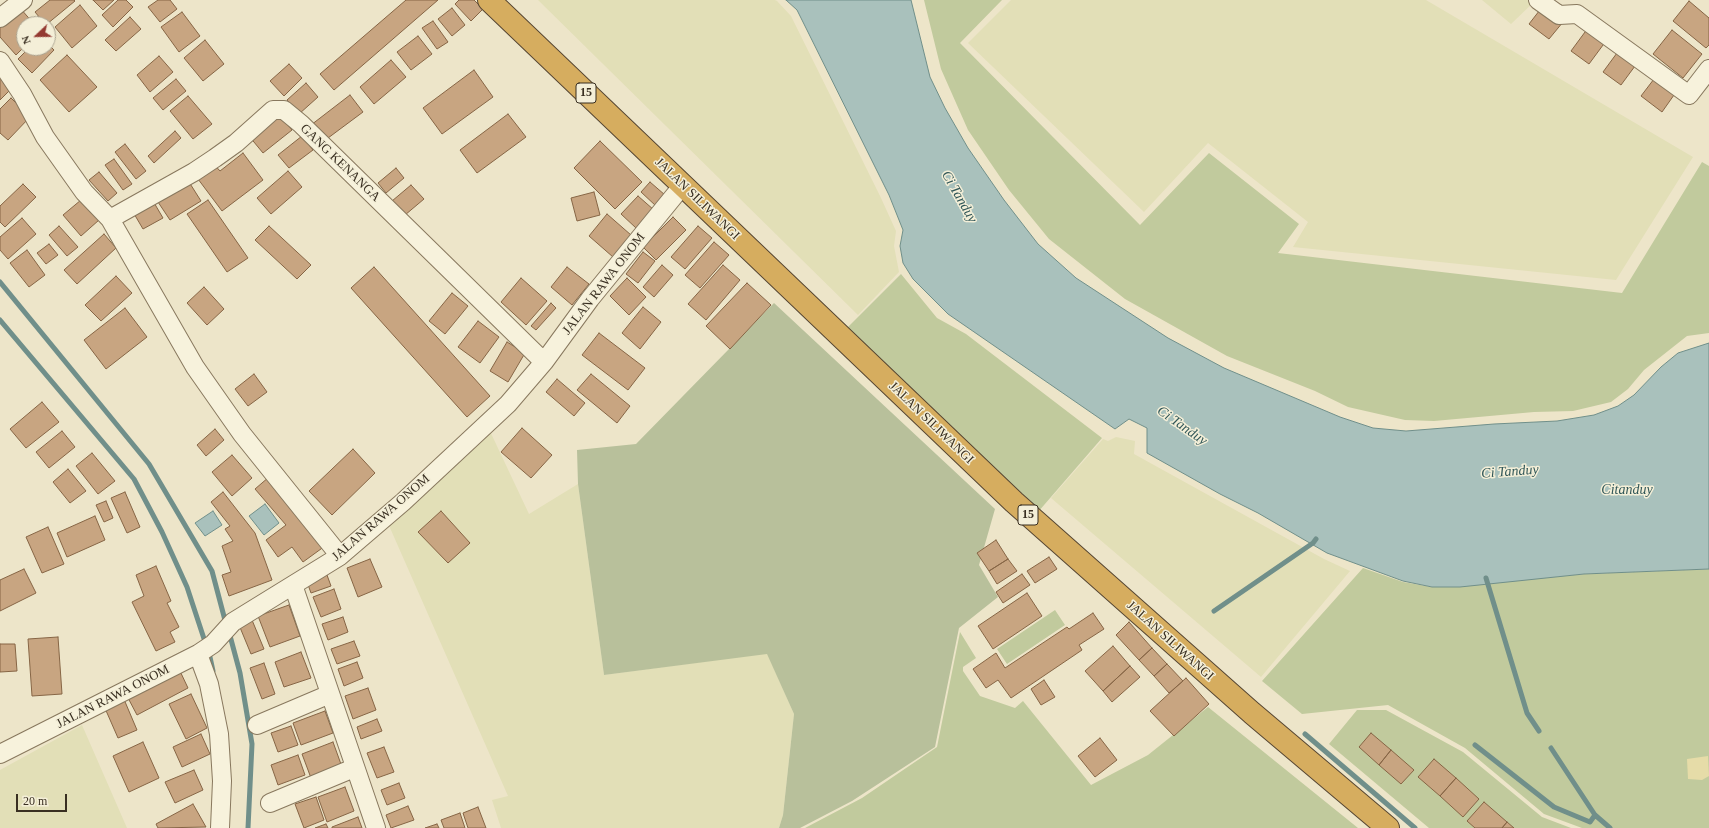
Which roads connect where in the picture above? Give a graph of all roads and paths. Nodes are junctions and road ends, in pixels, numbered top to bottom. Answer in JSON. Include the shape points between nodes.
{"nodes":[{"id":1,"x":23,"y":0,"type":"edge"},
{"id":2,"x":489,"y":0,"type":"edge"},
{"id":3,"x":1538,"y":0,"type":"edge"},
{"id":4,"x":0,"y":18,"type":"edge"},
{"id":5,"x":0,"y":61,"type":"edge"},
{"id":6,"x":1709,"y":68,"type":"edge"},
{"id":7,"x":683,"y":185,"type":"junction"},
{"id":8,"x":110,"y":219,"type":"junction"},
{"id":9,"x":544,"y":362,"type":"junction"},
{"id":10,"x":340,"y":556,"type":"junction"},
{"id":11,"x":293,"y":586,"type":"junction"},
{"id":12,"x":214,"y":640,"type":"junction"},
{"id":13,"x":330,"y":694,"type":"junction"},
{"id":14,"x":257,"y":725,"type":"dead end"},
{"id":15,"x":0,"y":754,"type":"edge"},
{"id":16,"x":354,"y":768,"type":"junction"},
{"id":17,"x":270,"y":803,"type":"dead end"},
{"id":18,"x":220,"y":828,"type":"edge"},
{"id":19,"x":376,"y":828,"type":"edge"},
{"id":20,"x":1388,"y":828,"type":"edge"}],
"edges":[{"from":1,"to":4,"type":"street"},
{"from":2,"to":7,"type":"highway","name":"JALAN SILIWANGI","number":"15"},
{"from":3,"to":6,"type":"street","via":[[1559,16],[1577,14],[1689,95]]},
{"from":5,"to":8,"type":"street","via":[[22,94],[45,137],[84,192]]},
{"from":7,"to":9,"type":"street","name":"JALAN RAWA ONOM","via":[[590,299]]},
{"from":7,"to":20,"type":"highway","name":"JALAN SILIWANGI","number":"15","via":[[1014,502],[1252,713]]},
{"from":8,"to":9,"type":"street","name":"GANG KENANGA","via":[[209,162],[236,143],[273,110],[284,110]]},
{"from":8,"to":10,"type":"street","via":[[195,367],[242,434]]},
{"from":9,"to":10,"type":"street","name":"JALAN RAWA ONOM","via":[[508,404],[403,502]]},
{"from":10,"to":11,"type":"street","name":"JALAN RAWA ONOM"},
{"from":11,"to":12,"type":"street","name":"JALAN RAWA ONOM"},
{"from":11,"to":13,"type":"street"},
{"from":12,"to":15,"type":"street","name":"JALAN RAWA ONOM"},
{"from":12,"to":18,"type":"street","via":[[209,684],[219,734],[222,781]]},
{"from":13,"to":14,"type":"street"},
{"from":13,"to":16,"type":"street"},
{"from":16,"to":17,"type":"street"},
{"from":16,"to":19,"type":"street"}]}
